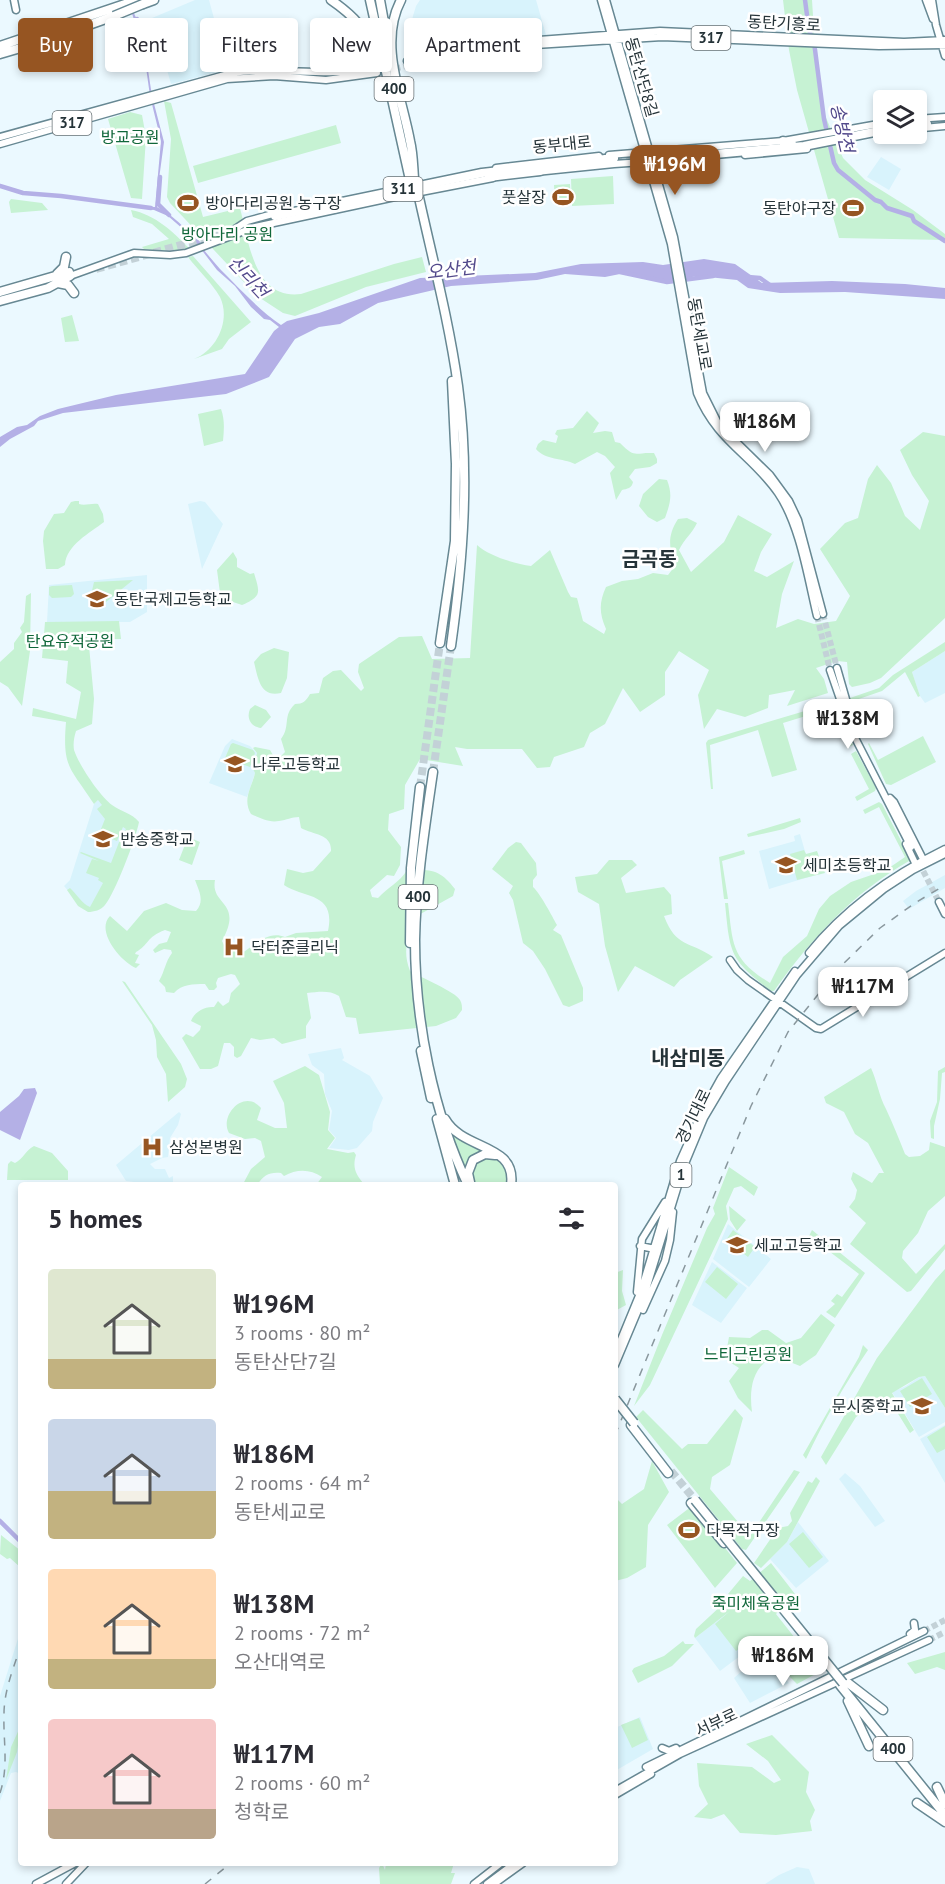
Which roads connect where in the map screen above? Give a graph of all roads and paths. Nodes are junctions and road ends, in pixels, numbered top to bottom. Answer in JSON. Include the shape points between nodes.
{"nodes":[{"id":1,"x":15,"y":0,"type":"edge"},
{"id":2,"x":154,"y":0,"type":"edge"},
{"id":3,"x":333,"y":0,"type":"edge"},
{"id":4,"x":372,"y":0,"type":"edge"},
{"id":5,"x":381,"y":0,"type":"edge"},
{"id":6,"x":401,"y":0,"type":"edge"},
{"id":7,"x":602,"y":0,"type":"edge"},
{"id":8,"x":606,"y":0,"type":"edge"},
{"id":9,"x":926,"y":0,"type":"edge"},
{"id":10,"x":932,"y":0,"type":"edge"},
{"id":11,"x":140,"y":2,"type":"edge"},
{"id":12,"x":17,"y":10,"type":"dead end"},
{"id":13,"x":113,"y":13,"type":"junction"},
{"id":14,"x":936,"y":25,"type":"junction"},
{"id":15,"x":614,"y":37,"type":"junction"},
{"id":16,"x":943,"y":43,"type":"edge"},
{"id":17,"x":542,"y":44,"type":"edge"},
{"id":18,"x":0,"y":46,"type":"edge"},
{"id":19,"x":0,"y":54,"type":"edge"},
{"id":20,"x":945,"y":56,"type":"edge"},
{"id":21,"x":394,"y":67,"type":"junction"},
{"id":22,"x":370,"y":72,"type":"tunnel mouth"},
{"id":23,"x":390,"y":92,"type":"junction"},
{"id":24,"x":144,"y":99,"type":"junction"},
{"id":25,"x":945,"y":117,"type":"edge"},
{"id":26,"x":928,"y":123,"type":"joint"},
{"id":27,"x":945,"y":126,"type":"edge"},
{"id":28,"x":873,"y":130,"type":"edge"},
{"id":29,"x":0,"y":137,"type":"edge"},
{"id":30,"x":821,"y":141,"type":"junction"},
{"id":31,"x":0,"y":144,"type":"edge"},
{"id":32,"x":790,"y":145,"type":"junction"},
{"id":33,"x":647,"y":152,"type":"junction"},
{"id":34,"x":681,"y":155,"type":"junction"},
{"id":35,"x":614,"y":159,"type":"junction"},
{"id":36,"x":649,"y":161,"type":"junction"},
{"id":37,"x":498,"y":167,"type":"junction"},
{"id":38,"x":540,"y":171,"type":"junction"},
{"id":39,"x":479,"y":175,"type":"junction"},
{"id":40,"x":412,"y":179,"type":"junction"},
{"id":41,"x":275,"y":218,"type":"junction"},
{"id":42,"x":672,"y":237,"type":"joint"},
{"id":43,"x":219,"y":240,"type":"junction"},
{"id":44,"x":66,"y":257,"type":"dead end"},
{"id":45,"x":70,"y":274,"type":"joint"},
{"id":46,"x":56,"y":280,"type":"junction"},
{"id":47,"x":74,"y":293,"type":"dead end"},
{"id":48,"x":0,"y":294,"type":"edge"},
{"id":49,"x":0,"y":300,"type":"edge"},
{"id":50,"x":444,"y":321,"type":"junction"},
{"id":51,"x":820,"y":615,"type":"tunnel mouth"},
{"id":52,"x":440,"y":644,"type":"tunnel mouth"},
{"id":53,"x":451,"y":646,"type":"tunnel mouth"},
{"id":54,"x":833,"y":669,"type":"tunnel mouth"},
{"id":55,"x":433,"y":772,"type":"tunnel mouth"},
{"id":56,"x":420,"y":787,"type":"tunnel mouth"},
{"id":57,"x":888,"y":799,"type":"junction"},
{"id":58,"x":912,"y":846,"type":"tunnel mouth"},
{"id":59,"x":945,"y":849,"type":"edge"},
{"id":60,"x":945,"y":854,"type":"edge"},
{"id":61,"x":925,"y":862,"type":"junction"},
{"id":62,"x":917,"y":866,"type":"junction"},
{"id":63,"x":942,"y":903,"type":"edge"},
{"id":64,"x":945,"y":914,"type":"edge"},
{"id":65,"x":945,"y":953,"type":"edge"},
{"id":66,"x":730,"y":960,"type":"dead end"},
{"id":67,"x":777,"y":1000,"type":"junction"},
{"id":68,"x":420,"y":1023,"type":"junction"},
{"id":69,"x":422,"y":1046,"type":"junction"},
{"id":70,"x":438,"y":1104,"type":"junction"},
{"id":71,"x":454,"y":1182,"type":"edge"},
{"id":72,"x":467,"y":1182,"type":"edge"},
{"id":73,"x":467,"y":1182,"type":"edge"},
{"id":74,"x":468,"y":1182,"type":"edge"},
{"id":75,"x":510,"y":1182,"type":"edge"},
{"id":76,"x":511,"y":1182,"type":"edge"},
{"id":77,"x":674,"y":1191,"type":"junction"},
{"id":78,"x":640,"y":1246,"type":"junction"},
{"id":79,"x":650,"y":1248,"type":"dead end"},
{"id":80,"x":636,"y":1305,"type":"junction"},
{"id":81,"x":630,"y":1331,"type":"junction"},
{"id":82,"x":618,"y":1347,"type":"edge"},
{"id":83,"x":618,"y":1358,"type":"edge"},
{"id":84,"x":618,"y":1403,"type":"edge"},
{"id":85,"x":618,"y":1408,"type":"edge"},
{"id":86,"x":633,"y":1424,"type":"junction"},
{"id":87,"x":670,"y":1472,"type":"tunnel mouth"},
{"id":88,"x":914,"y":1623,"type":"dead end"},
{"id":89,"x":924,"y":1631,"type":"tunnel mouth"},
{"id":90,"x":929,"y":1640,"type":"tunnel mouth"},
{"id":91,"x":844,"y":1684,"type":"junction"},
{"id":92,"x":883,"y":1710,"type":"dead end"},
{"id":93,"x":758,"y":1712,"type":"junction"},
{"id":94,"x":700,"y":1739,"type":"junction"},
{"id":95,"x":869,"y":1746,"type":"dead end"},
{"id":96,"x":662,"y":1748,"type":"dead end"},
{"id":97,"x":678,"y":1751,"type":"junction"},
{"id":98,"x":658,"y":1758,"type":"dead end"},
{"id":99,"x":618,"y":1784,"type":"edge"},
{"id":100,"x":937,"y":1787,"type":"dead end"},
{"id":101,"x":618,"y":1789,"type":"edge"},
{"id":102,"x":618,"y":1794,"type":"edge"},
{"id":103,"x":917,"y":1803,"type":"dead end"},
{"id":104,"x":945,"y":1803,"type":"edge"},
{"id":105,"x":945,"y":1809,"type":"edge"},
{"id":106,"x":945,"y":1815,"type":"edge"},
{"id":107,"x":945,"y":1822,"type":"edge"},
{"id":108,"x":69,"y":1866,"type":"edge"},
{"id":109,"x":79,"y":1866,"type":"edge"},
{"id":110,"x":82,"y":1866,"type":"edge"},
{"id":111,"x":497,"y":1866,"type":"edge"},
{"id":112,"x":504,"y":1866,"type":"edge"},
{"id":113,"x":511,"y":1866,"type":"edge"},
{"id":114,"x":519,"y":1866,"type":"edge"},
{"id":115,"x":55,"y":1878,"type":"junction"},
{"id":116,"x":36,"y":1884,"type":"edge"},
{"id":117,"x":44,"y":1884,"type":"edge"},
{"id":118,"x":64,"y":1884,"type":"edge"},
{"id":119,"x":474,"y":1884,"type":"edge"},
{"id":120,"x":480,"y":1884,"type":"edge"},
{"id":121,"x":487,"y":1884,"type":"edge"},
{"id":122,"x":494,"y":1884,"type":"edge"}],
"edges":[{"from":1,"to":12,"type":"main road"},
{"from":2,"to":11,"type":"highway"},
{"from":3,"to":23,"type":"highway","via":[[356,19],[374,46]]},
{"from":4,"to":23,"type":"highway","number":"400"},
{"from":4,"to":40,"type":"highway","number":"400"},
{"from":5,"to":21,"type":"highway"},
{"from":6,"to":21,"type":"highway","via":[[392,29]]},
{"from":7,"to":15,"type":"main road","name":"동탄산단8길"},
{"from":8,"to":15,"type":"main road","name":"동탄산단8길"},
{"from":9,"to":14,"type":"main road"},
{"from":10,"to":14,"type":"main road"},
{"from":11,"to":13,"type":"highway","bridge":true},
{"from":13,"to":18,"type":"highway"},
{"from":13,"to":19,"type":"highway"},
{"from":14,"to":16,"type":"main road"},
{"from":15,"to":16,"type":"main road","name":"동탄기흥로","number":"317"},
{"from":15,"to":17,"type":"main road","name":"동탄기흥로","number":"317"},
{"from":15,"to":33,"type":"main road","name":"동탄산단8길"},
{"from":16,"to":20,"type":"main road"},
{"from":21,"to":40,"type":"highway","via":[[411,145]]},
{"from":22,"to":24,"type":"main road","number":"317","via":[[326,80],[244,77]]},
{"from":23,"to":40,"type":"highway","number":"400"},
{"from":24,"to":29,"type":"main road","number":"317"},
{"from":24,"to":31,"type":"main road","number":"317"},
{"from":25,"to":26,"type":"main road"},
{"from":26,"to":27,"type":"main road"},
{"from":28,"to":30,"type":"highway","name":"동부대로"},
{"from":30,"to":32,"type":"main road","name":"동부대로"},
{"from":30,"to":32,"type":"highway","via":[[797,149]]},
{"from":30,"to":34,"type":"highway","name":"동부대로","via":[[780,149]]},
{"from":32,"to":34,"type":"highway","name":"동부대로"},
{"from":33,"to":34,"type":"main road","name":"동부대로"},
{"from":33,"to":35,"type":"main road","name":"동부대로"},
{"from":33,"to":36,"type":"main road","name":"동탄산단8길"},
{"from":34,"to":36,"type":"main road","name":"동부대로"},
{"from":35,"to":36,"type":"main road","name":"동부대로"},
{"from":35,"to":37,"type":"main road","name":"동부대로"},
{"from":35,"to":38,"type":"main road","name":"동부대로"},
{"from":35,"to":39,"type":"highway","name":"동부대로","number":"311"},
{"from":36,"to":42,"type":"main road","name":"동탄산단8길"},
{"from":37,"to":39,"type":"highway"},
{"from":37,"to":41,"type":"main road","name":"동부대로"},
{"from":38,"to":39,"type":"highway"},
{"from":38,"to":41,"type":"main road","name":"동부대로"},
{"from":39,"to":41,"type":"highway","name":"동부대로","number":"311"},
{"from":40,"to":50,"type":"highway","number":"400","bridge":true},
{"from":41,"to":43,"type":"main road"},
{"from":41,"to":43,"type":"main road","name":"동부대로","via":[[248,220]]},
{"from":42,"to":51,"type":"main road","name":"동탄세교로","via":[[700,401],[719,432],[768,481],[785,504]]},
{"from":43,"to":45,"type":"main road","via":[[194,251],[170,255],[134,253]]},
{"from":44,"to":46,"type":"highway"},
{"from":45,"to":46,"type":"highway"},
{"from":46,"to":47,"type":"highway"},
{"from":46,"to":48,"type":"highway"},
{"from":46,"to":49,"type":"highway"},
{"from":50,"to":52,"type":"highway","number":"400","via":[[453,387],[456,497],[455,541]]},
{"from":50,"to":53,"type":"highway","number":"400","via":[[458,387],[465,490],[464,542]]},
{"from":54,"to":57,"type":"main road","via":[[854,727]]},
{"from":55,"to":68,"type":"highway","number":"400","via":[[416,937]]},
{"from":56,"to":68,"type":"highway","number":"400","via":[[410,901],[412,977]]},
{"from":57,"to":58,"type":"main road"},
{"from":57,"to":61,"type":"main road","via":[[894,802]]},
{"from":57,"to":62,"type":"main road","via":[[887,807]]},
{"from":59,"to":61,"type":"main road","name":"경기대로","number":"1"},
{"from":60,"to":61,"type":"main road","name":"경기대로","number":"1"},
{"from":61,"to":62,"type":"main road","name":"경기대로","number":"1"},
{"from":62,"to":67,"type":"main road","name":"경기대로","number":"1","via":[[839,926]]},
{"from":63,"to":64,"type":"main road"},
{"from":65,"to":67,"type":"main road","via":[[821,1029]]},
{"from":66,"to":67,"type":"main road","via":[[743,976]]},
{"from":67,"to":77,"type":"main road","name":"경기대로","number":"1","via":[[704,1118]]},
{"from":68,"to":69,"type":"highway","number":"400"},
{"from":69,"to":70,"type":"highway","number":"400"},
{"from":69,"to":71,"type":"highway","via":[[425,1076]]},
{"from":69,"to":72,"type":"highway","number":"400","via":[[438,1114]]},
{"from":70,"to":73,"type":"highway","number":"400"},
{"from":70,"to":76,"type":"highway","via":[[455,1132],[506,1161],[512,1174]]},
{"from":74,"to":75,"type":"highway","via":[[471,1164],[479,1155],[488,1154],[498,1156],[506,1164]]},
{"from":77,"to":78,"type":"main road"},
{"from":77,"to":80,"type":"main road","name":"경기대로","number":"1"},
{"from":77,"to":81,"type":"main road","name":"경기대로","number":"1"},
{"from":77,"to":81,"type":"main road","via":[[658,1280]]},
{"from":78,"to":79,"type":"main road"},
{"from":78,"to":80,"type":"main road"},
{"from":80,"to":82,"type":"main road","name":"경기대로","number":"1"},
{"from":81,"to":83,"type":"main road","name":"경기대로","number":"1"},
{"from":84,"to":86,"type":"highway","bridge":true},
{"from":85,"to":86,"type":"highway","bridge":true},
{"from":86,"to":87,"type":"highway"},
{"from":88,"to":93,"type":"main road","via":[[911,1634]]},
{"from":89,"to":93,"type":"main road","name":"서부로"},
{"from":90,"to":97,"type":"main road","name":"서부로"},
{"from":91,"to":91,"type":"highway","number":"400","bridge":true,"via":[[831,1667],[693,1502]]},
{"from":91,"to":92,"type":"highway"},
{"from":91,"to":95,"type":"highway"},
{"from":91,"to":105,"type":"highway","number":"400"},
{"from":91,"to":106,"type":"highway","number":"400"},
{"from":93,"to":94,"type":"main road","name":"서부로"},
{"from":94,"to":97,"type":"main road"},
{"from":94,"to":99,"type":"main road","name":"서부로"},
{"from":96,"to":97,"type":"main road"},
{"from":97,"to":98,"type":"main road"},
{"from":97,"to":101,"type":"main road","name":"서부로"},
{"from":97,"to":102,"type":"main road","via":[[667,1765]]},
{"from":100,"to":104,"type":"highway"},
{"from":103,"to":107,"type":"highway"},
{"from":108,"to":116,"type":"main road"},
{"from":109,"to":115,"type":"main road"},
{"from":110,"to":118,"type":"main road"},
{"from":111,"to":119,"type":"main road"},
{"from":112,"to":120,"type":"main road"},
{"from":113,"to":121,"type":"main road"},
{"from":114,"to":122,"type":"main road"},
{"from":115,"to":117,"type":"main road"},
{"from":115,"to":118,"type":"main road"}]}
